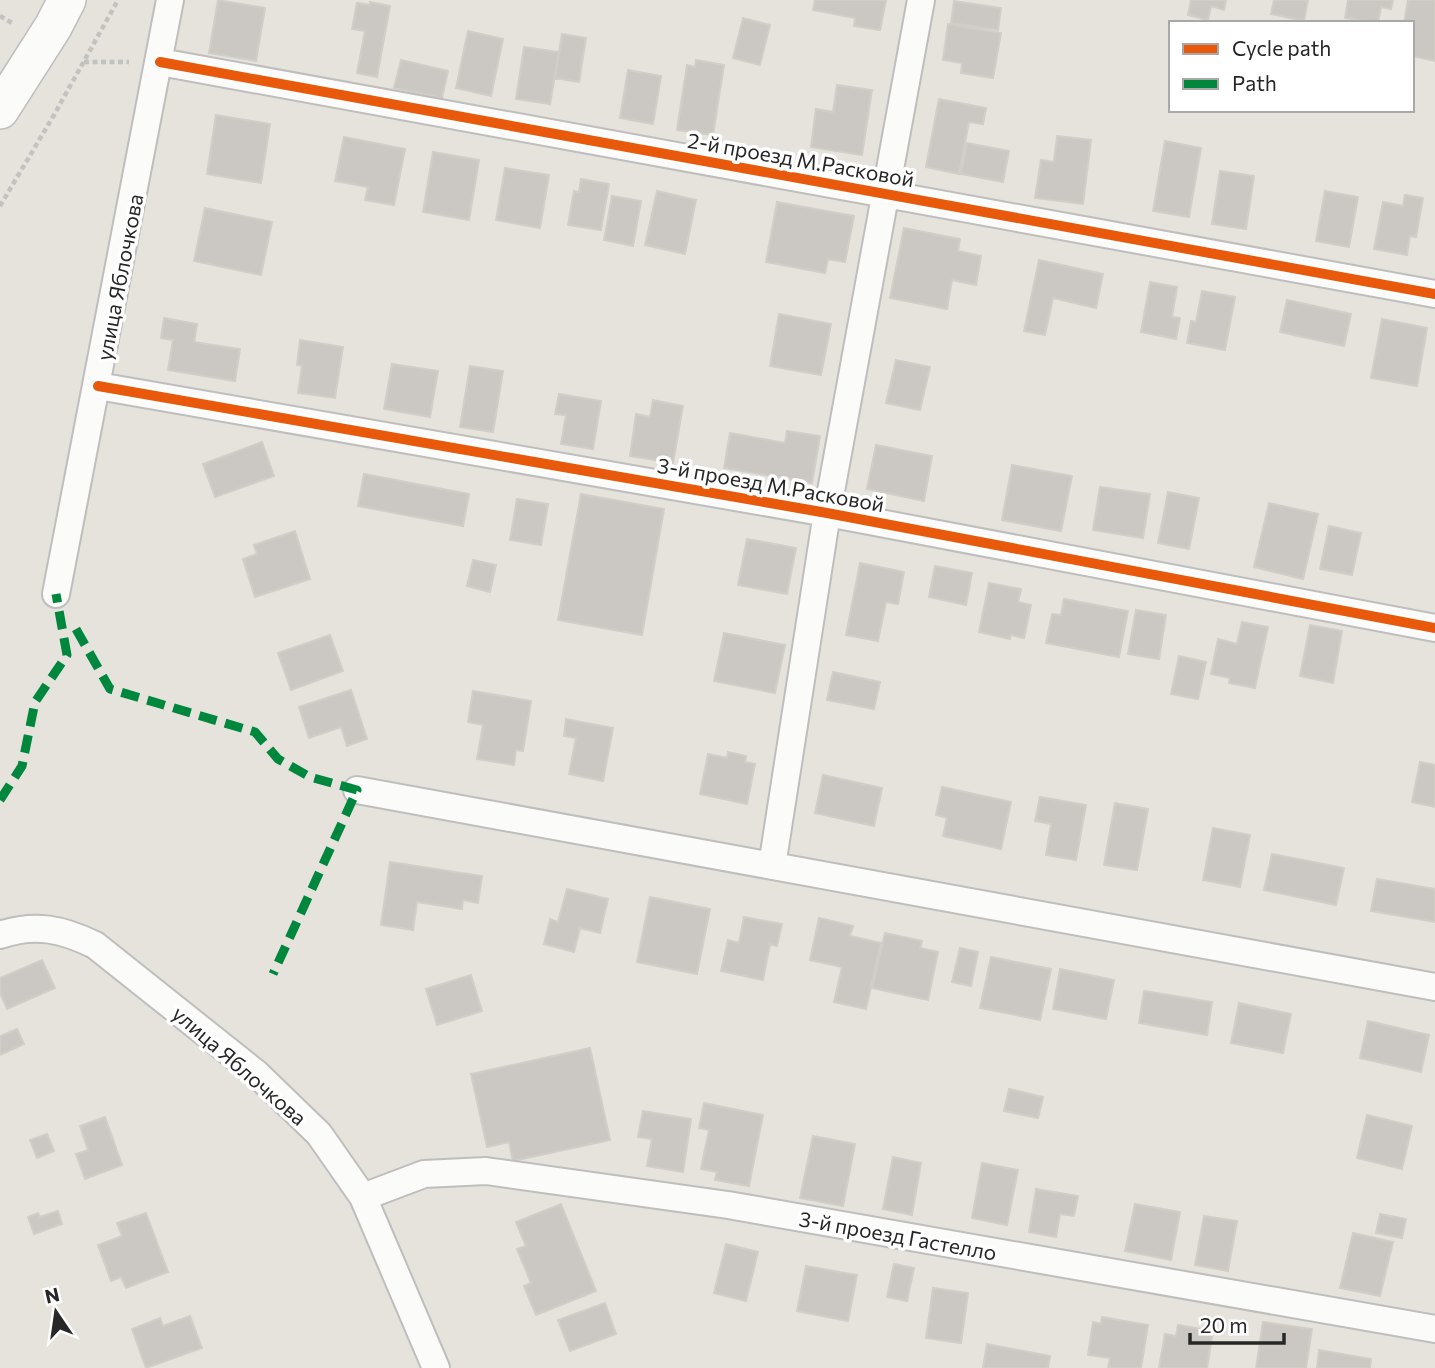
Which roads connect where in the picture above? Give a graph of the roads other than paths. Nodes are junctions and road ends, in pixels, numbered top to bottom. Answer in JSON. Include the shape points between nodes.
{"nodes":[{"id":1,"x":67,"y":0,"type":"edge"},
{"id":2,"x":170,"y":0,"type":"edge"},
{"id":3,"x":921,"y":0,"type":"edge"},
{"id":4,"x":160,"y":62,"type":"junction"},
{"id":5,"x":0,"y":110,"type":"edge"},
{"id":6,"x":886,"y":194,"type":"junction"},
{"id":7,"x":1435,"y":294,"type":"edge"},
{"id":8,"x":98,"y":386,"type":"junction"},
{"id":9,"x":827,"y":513,"type":"junction"},
{"id":10,"x":56,"y":594,"type":"dead end"},
{"id":11,"x":1435,"y":628,"type":"edge"},
{"id":12,"x":357,"y":790,"type":"dead end"},
{"id":13,"x":772,"y":866,"type":"junction"},
{"id":14,"x":0,"y":935,"type":"edge"},
{"id":15,"x":1435,"y":987,"type":"edge"},
{"id":16,"x":363,"y":1197,"type":"junction"},
{"id":17,"x":1435,"y":1329,"type":"edge"},
{"id":18,"x":436,"y":1368,"type":"edge"}],
"edges":[{"from":1,"to":5,"type":"street"},
{"from":2,"to":4,"type":"street","name":"улица Яблочкова"},
{"from":3,"to":6,"type":"street"},
{"from":4,"to":6,"type":"street","name":"2-й проезд М.Расковой"},
{"from":4,"to":8,"type":"street","name":"улица Яблочкова"},
{"from":6,"to":7,"type":"street","name":"2-й проезд М.Расковой"},
{"from":6,"to":9,"type":"street"},
{"from":8,"to":9,"type":"street","name":"3-й проезд М.Расковой"},
{"from":8,"to":10,"type":"street","name":"улица Яблочкова"},
{"from":9,"to":11,"type":"street","name":"3-й проезд М.Расковой"},
{"from":9,"to":13,"type":"street"},
{"from":12,"to":13,"type":"street"},
{"from":13,"to":15,"type":"street"},
{"from":14,"to":16,"type":"street","name":"улица Яблочкова","via":[[45,928],[95,945],[257,1074],[319,1133]]},
{"from":16,"to":17,"type":"street","name":"3-й проезд Гастелло","via":[[424,1174],[486,1171],[728,1205]]},
{"from":16,"to":18,"type":"street","name":"улица Яблочкова"}]}
